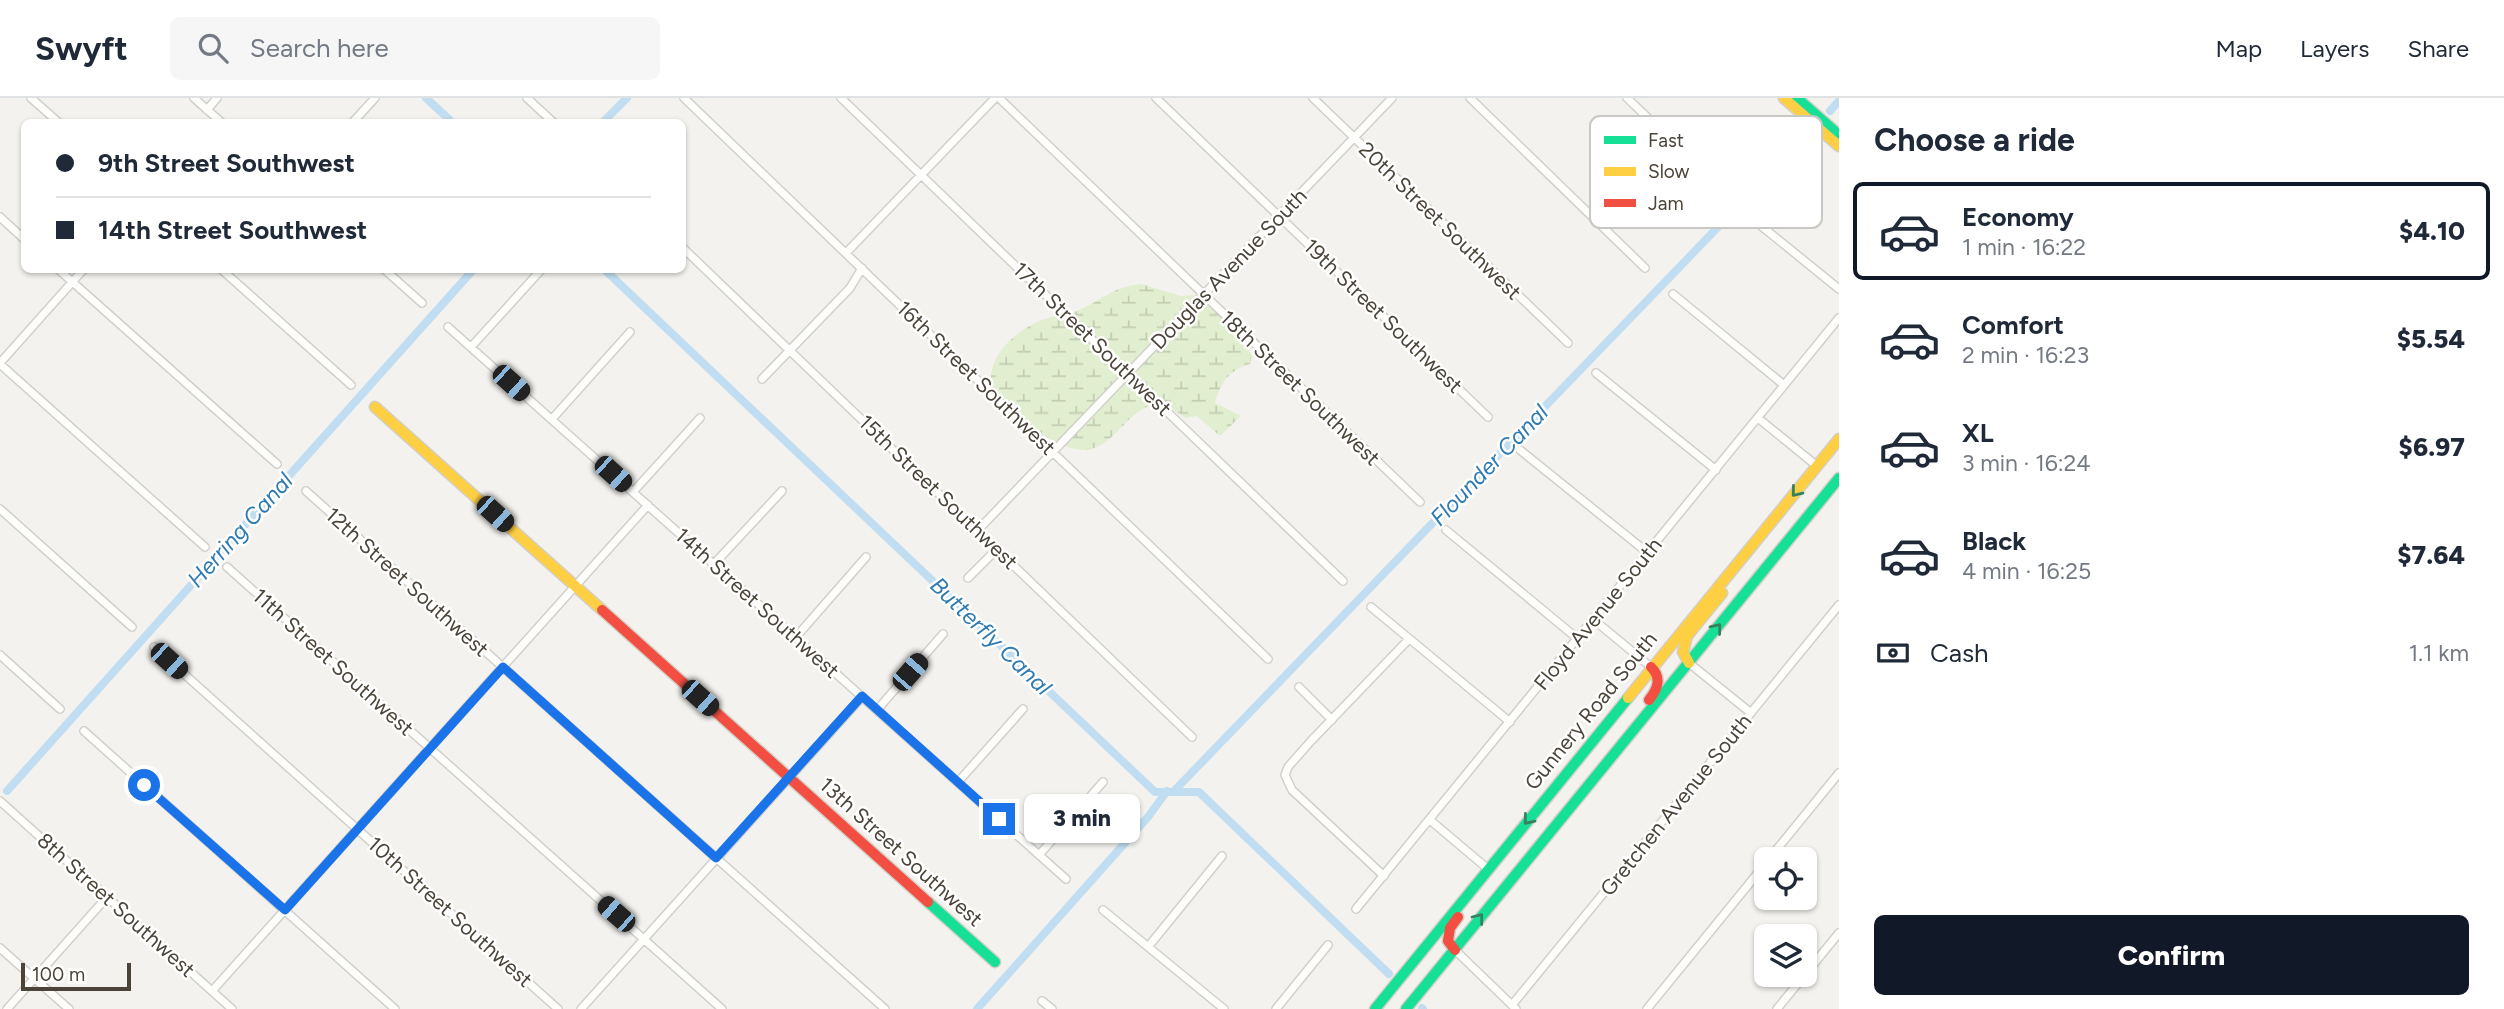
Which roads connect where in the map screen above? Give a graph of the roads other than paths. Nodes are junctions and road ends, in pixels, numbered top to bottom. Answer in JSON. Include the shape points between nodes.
{"nodes":[{"id":1,"x":31,"y":98,"type":"edge"},
{"id":2,"x":194,"y":98,"type":"edge"},
{"id":3,"x":217,"y":98,"type":"edge"},
{"id":4,"x":375,"y":98,"type":"edge"},
{"id":5,"x":527,"y":98,"type":"edge"},
{"id":6,"x":684,"y":98,"type":"edge"},
{"id":7,"x":841,"y":98,"type":"edge"},
{"id":8,"x":997,"y":98,"type":"edge"},
{"id":9,"x":1156,"y":98,"type":"edge"},
{"id":10,"x":1313,"y":98,"type":"edge"},
{"id":11,"x":1392,"y":98,"type":"edge"},
{"id":12,"x":1469,"y":98,"type":"edge"},
{"id":13,"x":1627,"y":98,"type":"edge"},
{"id":14,"x":1784,"y":98,"type":"edge"},
{"id":15,"x":1797,"y":98,"type":"edge"},
{"id":16,"x":207,"y":110,"type":"junction"},
{"id":17,"x":1646,"y":116,"type":"edge"},
{"id":18,"x":1805,"y":116,"type":"edge"},
{"id":19,"x":1817,"y":116,"type":"edge"},
{"id":20,"x":55,"y":119,"type":"edge"},
{"id":21,"x":215,"y":119,"type":"edge"},
{"id":22,"x":356,"y":119,"type":"edge"},
{"id":23,"x":550,"y":119,"type":"edge"},
{"id":24,"x":1822,"y":120,"type":"edge"},
{"id":25,"x":1822,"y":131,"type":"edge"},
{"id":26,"x":1839,"y":135,"type":"edge"},
{"id":27,"x":1354,"y":138,"type":"junction"},
{"id":28,"x":1839,"y":146,"type":"edge"},
{"id":29,"x":921,"y":174,"type":"junction"},
{"id":30,"x":1590,"y":214,"type":"edge"},
{"id":31,"x":1279,"y":216,"type":"junction"},
{"id":32,"x":0,"y":217,"type":"edge"},
{"id":33,"x":1604,"y":228,"type":"edge"},
{"id":34,"x":1764,"y":228,"type":"edge"},
{"id":35,"x":21,"y":236,"type":"edge"},
{"id":36,"x":686,"y":251,"type":"edge"},
{"id":37,"x":846,"y":253,"type":"junction"},
{"id":38,"x":862,"y":268,"type":"junction"},
{"id":39,"x":1646,"y":268,"type":"dead end"},
{"id":40,"x":62,"y":273,"type":"edge"},
{"id":41,"x":80,"y":273,"type":"edge"},
{"id":42,"x":225,"y":273,"type":"edge"},
{"id":43,"x":388,"y":273,"type":"edge"},
{"id":44,"x":538,"y":273,"type":"edge"},
{"id":45,"x":72,"y":282,"type":"junction"},
{"id":46,"x":1839,"y":289,"type":"edge"},
{"id":47,"x":1673,"y":294,"type":"dead end"},
{"id":48,"x":1204,"y":295,"type":"junction"},
{"id":49,"x":422,"y":303,"type":"dead end"},
{"id":50,"x":1839,"y":318,"type":"edge"},
{"id":51,"x":448,"y":327,"type":"dead end"},
{"id":52,"x":630,"y":332,"type":"dead end"},
{"id":53,"x":1567,"y":343,"type":"dead end"},
{"id":54,"x":471,"y":347,"type":"junction"},
{"id":55,"x":790,"y":351,"type":"junction"},
{"id":56,"x":0,"y":363,"type":"edge"},
{"id":57,"x":1128,"y":373,"type":"junction"},
{"id":58,"x":1596,"y":373,"type":"dead end"},
{"id":59,"x":762,"y":379,"type":"dead end"},
{"id":60,"x":351,"y":384,"type":"dead end"},
{"id":61,"x":1784,"y":385,"type":"junction"},
{"id":62,"x":375,"y":407,"type":"dead end"},
{"id":63,"x":1488,"y":417,"type":"dead end"},
{"id":64,"x":700,"y":418,"type":"dead end"},
{"id":65,"x":1758,"y":418,"type":"junction"},
{"id":66,"x":552,"y":419,"type":"junction"},
{"id":67,"x":1839,"y":439,"type":"edge"},
{"id":68,"x":1520,"y":450,"type":"dead end"},
{"id":69,"x":1053,"y":452,"type":"junction"},
{"id":70,"x":277,"y":464,"type":"dead end"},
{"id":71,"x":1817,"y":466,"type":"junction"},
{"id":72,"x":1716,"y":470,"type":"junction"},
{"id":73,"x":1839,"y":478,"type":"edge"},
{"id":74,"x":306,"y":491,"type":"dead end"},
{"id":75,"x":782,"y":491,"type":"dead end"},
{"id":76,"x":633,"y":492,"type":"junction"},
{"id":77,"x":1420,"y":502,"type":"dead end"},
{"id":78,"x":648,"y":505,"type":"junction"},
{"id":79,"x":0,"y":509,"type":"edge"},
{"id":80,"x":978,"y":530,"type":"junction"},
{"id":81,"x":1446,"y":530,"type":"dead end"},
{"id":82,"x":205,"y":548,"type":"dead end"},
{"id":83,"x":997,"y":549,"type":"junction"},
{"id":84,"x":1749,"y":550,"type":"junction"},
{"id":85,"x":1648,"y":553,"type":"junction"},
{"id":86,"x":866,"y":557,"type":"dead end"},
{"id":87,"x":715,"y":565,"type":"junction"},
{"id":88,"x":227,"y":567,"type":"dead end"},
{"id":89,"x":968,"y":578,"type":"dead end"},
{"id":90,"x":1343,"y":581,"type":"dead end"},
{"id":91,"x":575,"y":586,"type":"junction"},
{"id":92,"x":1839,"y":605,"type":"edge"},
{"id":93,"x":1371,"y":607,"type":"dead end"},
{"id":94,"x":1594,"y":620,"type":"junction"},
{"id":95,"x":132,"y":627,"type":"dead end"},
{"id":96,"x":943,"y":634,"type":"dead end"},
{"id":97,"x":796,"y":637,"type":"junction"},
{"id":98,"x":1409,"y":639,"type":"junction"},
{"id":99,"x":1578,"y":639,"type":"junction"},
{"id":100,"x":154,"y":648,"type":"dead end"},
{"id":101,"x":0,"y":655,"type":"edge"},
{"id":102,"x":1268,"y":659,"type":"dead end"},
{"id":103,"x":1689,"y":663,"type":"junction"},
{"id":104,"x":503,"y":667,"type":"junction"},
{"id":105,"x":1651,"y":667,"type":"junction"},
{"id":106,"x":1299,"y":687,"type":"dead end"},
{"id":107,"x":862,"y":696,"type":"junction"},
{"id":108,"x":61,"y":709,"type":"dead end"},
{"id":109,"x":1023,"y":709,"type":"dead end"},
{"id":110,"x":877,"y":710,"type":"junction"},
{"id":111,"x":1751,"y":713,"type":"junction"},
{"id":112,"x":1332,"y":720,"type":"junction"},
{"id":113,"x":1510,"y":722,"type":"junction"},
{"id":114,"x":84,"y":731,"type":"dead end"},
{"id":115,"x":1192,"y":737,"type":"dead end"},
{"id":116,"x":430,"y":748,"type":"junction"},
{"id":117,"x":1839,"y":773,"type":"edge"},
{"id":118,"x":789,"y":778,"type":"junction"},
{"id":119,"x":1592,"y":779,"type":"junction"},
{"id":120,"x":957,"y":782,"type":"junction"},
{"id":121,"x":1103,"y":782,"type":"dead end"},
{"id":122,"x":0,"y":801,"type":"edge"},
{"id":123,"x":1430,"y":820,"type":"junction"},
{"id":124,"x":358,"y":829,"type":"junction"},
{"id":125,"x":1513,"y":838,"type":"junction"},
{"id":126,"x":1778,"y":847,"type":"edge"},
{"id":127,"x":1040,"y":855,"type":"junction"},
{"id":128,"x":1222,"y":856,"type":"dead end"},
{"id":129,"x":716,"y":858,"type":"junction"},
{"id":130,"x":1488,"y":869,"type":"junction"},
{"id":131,"x":1384,"y":876,"type":"junction"},
{"id":132,"x":1754,"y":877,"type":"edge"},
{"id":133,"x":1066,"y":879,"type":"dead end"},
{"id":134,"x":107,"y":897,"type":"junction"},
{"id":135,"x":1356,"y":909,"type":"dead end"},
{"id":136,"x":285,"y":910,"type":"junction"},
{"id":137,"x":1103,"y":910,"type":"dead end"},
{"id":138,"x":1839,"y":933,"type":"edge"},
{"id":139,"x":644,"y":940,"type":"junction"},
{"id":140,"x":1328,"y":946,"type":"dead end"},
{"id":141,"x":1149,"y":947,"type":"junction"},
{"id":142,"x":0,"y":948,"type":"edge"},
{"id":143,"x":1455,"y":950,"type":"junction"},
{"id":144,"x":995,"y":962,"type":"dead end"},
{"id":145,"x":34,"y":978,"type":"junction"},
{"id":146,"x":212,"y":991,"type":"junction"},
{"id":147,"x":1042,"y":1001,"type":"dead end"},
{"id":148,"x":1514,"y":1007,"type":"edge"},
{"id":149,"x":7,"y":1009,"type":"edge"},
{"id":150,"x":69,"y":1009,"type":"edge"},
{"id":151,"x":232,"y":1009,"type":"edge"},
{"id":152,"x":395,"y":1009,"type":"edge"},
{"id":153,"x":558,"y":1009,"type":"edge"},
{"id":154,"x":581,"y":1009,"type":"edge"},
{"id":155,"x":722,"y":1009,"type":"edge"},
{"id":156,"x":884,"y":1009,"type":"edge"},
{"id":157,"x":1052,"y":1009,"type":"edge"},
{"id":158,"x":1224,"y":1009,"type":"edge"},
{"id":159,"x":1276,"y":1009,"type":"edge"},
{"id":160,"x":1375,"y":1009,"type":"edge"},
{"id":161,"x":1406,"y":1009,"type":"edge"},
{"id":162,"x":1647,"y":1009,"type":"edge"},
{"id":163,"x":1777,"y":1009,"type":"edge"}],
"edges":[{"from":1,"to":20,"type":"street"},
{"from":2,"to":16,"type":"street"},
{"from":3,"to":16,"type":"street"},
{"from":4,"to":22,"type":"street"},
{"from":5,"to":23,"type":"street"},
{"from":6,"to":37,"type":"street","name":"16th Street Southwest"},
{"from":7,"to":29,"type":"street","name":"17th Street Southwest"},
{"from":8,"to":29,"type":"street"},
{"from":8,"to":48,"type":"street","name":"18th Street Southwest"},
{"from":9,"to":31,"type":"street","name":"19th Street Southwest"},
{"from":10,"to":27,"type":"street","name":"20th Street Southwest"},
{"from":11,"to":27,"type":"street","name":"Douglas Avenue South"},
{"from":12,"to":30,"type":"street"},
{"from":13,"to":17,"type":"street"},
{"from":14,"to":18,"type":"main road"},
{"from":15,"to":19,"type":"main road"},
{"from":16,"to":21,"type":"street"},
{"from":24,"to":26,"type":"main road"},
{"from":25,"to":28,"type":"main road"},
{"from":27,"to":31,"type":"street","name":"Douglas Avenue South"},
{"from":27,"to":53,"type":"street","name":"20th Street Southwest"},
{"from":29,"to":37,"type":"street"},
{"from":29,"to":57,"type":"street","name":"17th Street Southwest"},
{"from":31,"to":48,"type":"street","name":"Douglas Avenue South"},
{"from":31,"to":63,"type":"street","name":"19th Street Southwest"},
{"from":32,"to":35,"type":"street"},
{"from":33,"to":39,"type":"street"},
{"from":34,"to":46,"type":"street"},
{"from":36,"to":55,"type":"street","name":"15th Street Southwest"},
{"from":37,"to":38,"type":"street","name":"16th Street Southwest"},
{"from":38,"to":55,"type":"street","via":[[850,288]]},
{"from":38,"to":69,"type":"street","name":"16th Street Southwest"},
{"from":40,"to":45,"type":"street"},
{"from":41,"to":45,"type":"street"},
{"from":42,"to":60,"type":"street"},
{"from":43,"to":49,"type":"street"},
{"from":44,"to":54,"type":"street"},
{"from":45,"to":56,"type":"street"},
{"from":45,"to":70,"type":"street"},
{"from":47,"to":61,"type":"street"},
{"from":48,"to":57,"type":"street","name":"Douglas Avenue South"},
{"from":48,"to":77,"type":"street","name":"18th Street Southwest"},
{"from":50,"to":61,"type":"street","name":"Floyd Avenue South"},
{"from":51,"to":54,"type":"street","name":"14th Street Southwest"},
{"from":52,"to":66,"type":"street"},
{"from":54,"to":66,"type":"street","name":"14th Street Southwest"},
{"from":55,"to":59,"type":"street"},
{"from":55,"to":80,"type":"street","name":"15th Street Southwest"},
{"from":56,"to":82,"type":"street"},
{"from":57,"to":69,"type":"street","name":"Douglas Avenue South"},
{"from":57,"to":90,"type":"street","name":"17th Street Southwest"},
{"from":58,"to":72,"type":"street"},
{"from":61,"to":65,"type":"street","name":"Floyd Avenue South"},
{"from":62,"to":91,"type":"main road","name":"13th Street Southwest"},
{"from":64,"to":76,"type":"street"},
{"from":65,"to":71,"type":"street"},
{"from":65,"to":72,"type":"street","name":"Floyd Avenue South"},
{"from":66,"to":76,"type":"street","name":"14th Street Southwest"},
{"from":67,"to":71,"type":"main road","name":"Gunnery Road South"},
{"from":68,"to":85,"type":"street"},
{"from":69,"to":80,"type":"street","name":"Douglas Avenue South"},
{"from":69,"to":102,"type":"street","name":"16th Street Southwest"},
{"from":71,"to":84,"type":"main road","name":"Gunnery Road South","one_way":true},
{"from":72,"to":85,"type":"street","name":"Floyd Avenue South"},
{"from":103,"to":73,"type":"main road","name":"Gunnery Road South","one_way":true},
{"from":74,"to":104,"type":"street","name":"12th Street Southwest"},
{"from":75,"to":87,"type":"street"},
{"from":76,"to":78,"type":"street","name":"14th Street Southwest"},
{"from":78,"to":87,"type":"street","name":"14th Street Southwest"},
{"from":78,"to":91,"type":"street"},
{"from":79,"to":95,"type":"street"},
{"from":80,"to":83,"type":"street","name":"15th Street Southwest"},
{"from":81,"to":99,"type":"street"},
{"from":83,"to":89,"type":"street"},
{"from":83,"to":115,"type":"street","name":"15th Street Southwest"},
{"from":84,"to":103,"type":"main road","via":[[1742,569],[1687,636],[1683,652]]},
{"from":84,"to":105,"type":"main road","name":"Gunnery Road South"},
{"from":85,"to":94,"type":"street","name":"Floyd Avenue South"},
{"from":86,"to":97,"type":"street"},
{"from":87,"to":97,"type":"street","name":"14th Street Southwest"},
{"from":88,"to":116,"type":"street","name":"11th Street Southwest"},
{"from":91,"to":104,"type":"street"},
{"from":91,"to":118,"type":"main road","name":"13th Street Southwest"},
{"from":92,"to":111,"type":"street","name":"Gretchen Avenue South"},
{"from":93,"to":98,"type":"street"},
{"from":94,"to":99,"type":"street","name":"Floyd Avenue South"},
{"from":94,"to":105,"type":"street"},
{"from":96,"to":110,"type":"street"},
{"from":97,"to":107,"type":"street","name":"14th Street Southwest"},
{"from":98,"to":112,"type":"street"},
{"from":98,"to":113,"type":"street"},
{"from":99,"to":113,"type":"street","name":"Floyd Avenue South"},
{"from":100,"to":124,"type":"street","name":"10th Street Southwest"},
{"from":101,"to":108,"type":"street"},
{"from":103,"to":111,"type":"street"},
{"from":103,"to":119,"type":"main road","name":"Gunnery Road South"},
{"from":104,"to":116,"type":"street"},
{"from":104,"to":129,"type":"street","name":"12th Street Southwest"},
{"from":105,"to":119,"type":"main road","via":[[1658,675],[1657,688],[1599,762]]},
{"from":105,"to":125,"type":"main road","name":"Gunnery Road South","one_way":true},
{"from":106,"to":112,"type":"street"},
{"from":107,"to":110,"type":"street","name":"14th Street Southwest"},
{"from":107,"to":118,"type":"street"},
{"from":109,"to":120,"type":"street"},
{"from":110,"to":120,"type":"street","name":"14th Street Southwest"},
{"from":111,"to":148,"type":"street","name":"Gretchen Avenue South"},
{"from":112,"to":131,"type":"street","via":[[1288,766],[1285,775],[1292,790]]},
{"from":113,"to":123,"type":"street","name":"Floyd Avenue South"},
{"from":114,"to":136,"type":"street"},
{"from":116,"to":124,"type":"street"},
{"from":116,"to":139,"type":"street","name":"11th Street Southwest"},
{"from":117,"to":126,"type":"street"},
{"from":118,"to":129,"type":"street"},
{"from":118,"to":144,"type":"main road","name":"13th Street Southwest"},
{"from":143,"to":119,"type":"main road","name":"Gunnery Road South","one_way":true},
{"from":120,"to":127,"type":"street","name":"14th Street Southwest"},
{"from":121,"to":127,"type":"street"},
{"from":122,"to":134,"type":"street","name":"8th Street Southwest"},
{"from":123,"to":130,"type":"street"},
{"from":123,"to":131,"type":"street","name":"Floyd Avenue South"},
{"from":124,"to":136,"type":"street"},
{"from":124,"to":153,"type":"street","name":"10th Street Southwest"},
{"from":125,"to":130,"type":"main road","name":"Gunnery Road South"},
{"from":125,"to":143,"type":"main road","via":[[1507,857],[1450,928],[1448,941]]},
{"from":127,"to":133,"type":"street","name":"14th Street Southwest"},
{"from":128,"to":141,"type":"street"},
{"from":129,"to":139,"type":"street"},
{"from":129,"to":156,"type":"street","name":"12th Street Southwest"},
{"from":130,"to":160,"type":"main road","name":"Gunnery Road South"},
{"from":131,"to":135,"type":"street","name":"Floyd Avenue South"},
{"from":132,"to":162,"type":"street"},
{"from":134,"to":145,"type":"street"},
{"from":134,"to":146,"type":"street","name":"8th Street Southwest"},
{"from":136,"to":146,"type":"street"},
{"from":136,"to":152,"type":"street"},
{"from":137,"to":141,"type":"street"},
{"from":138,"to":163,"type":"street"},
{"from":139,"to":154,"type":"street"},
{"from":139,"to":155,"type":"street","name":"11th Street Southwest"},
{"from":140,"to":159,"type":"street"},
{"from":141,"to":158,"type":"street"},
{"from":142,"to":145,"type":"street"},
{"from":143,"to":148,"type":"street"},
{"from":143,"to":161,"type":"main road","name":"Gunnery Road South"},
{"from":145,"to":149,"type":"street"},
{"from":145,"to":150,"type":"street"},
{"from":146,"to":151,"type":"street","name":"8th Street Southwest"},
{"from":147,"to":157,"type":"street"}]}
